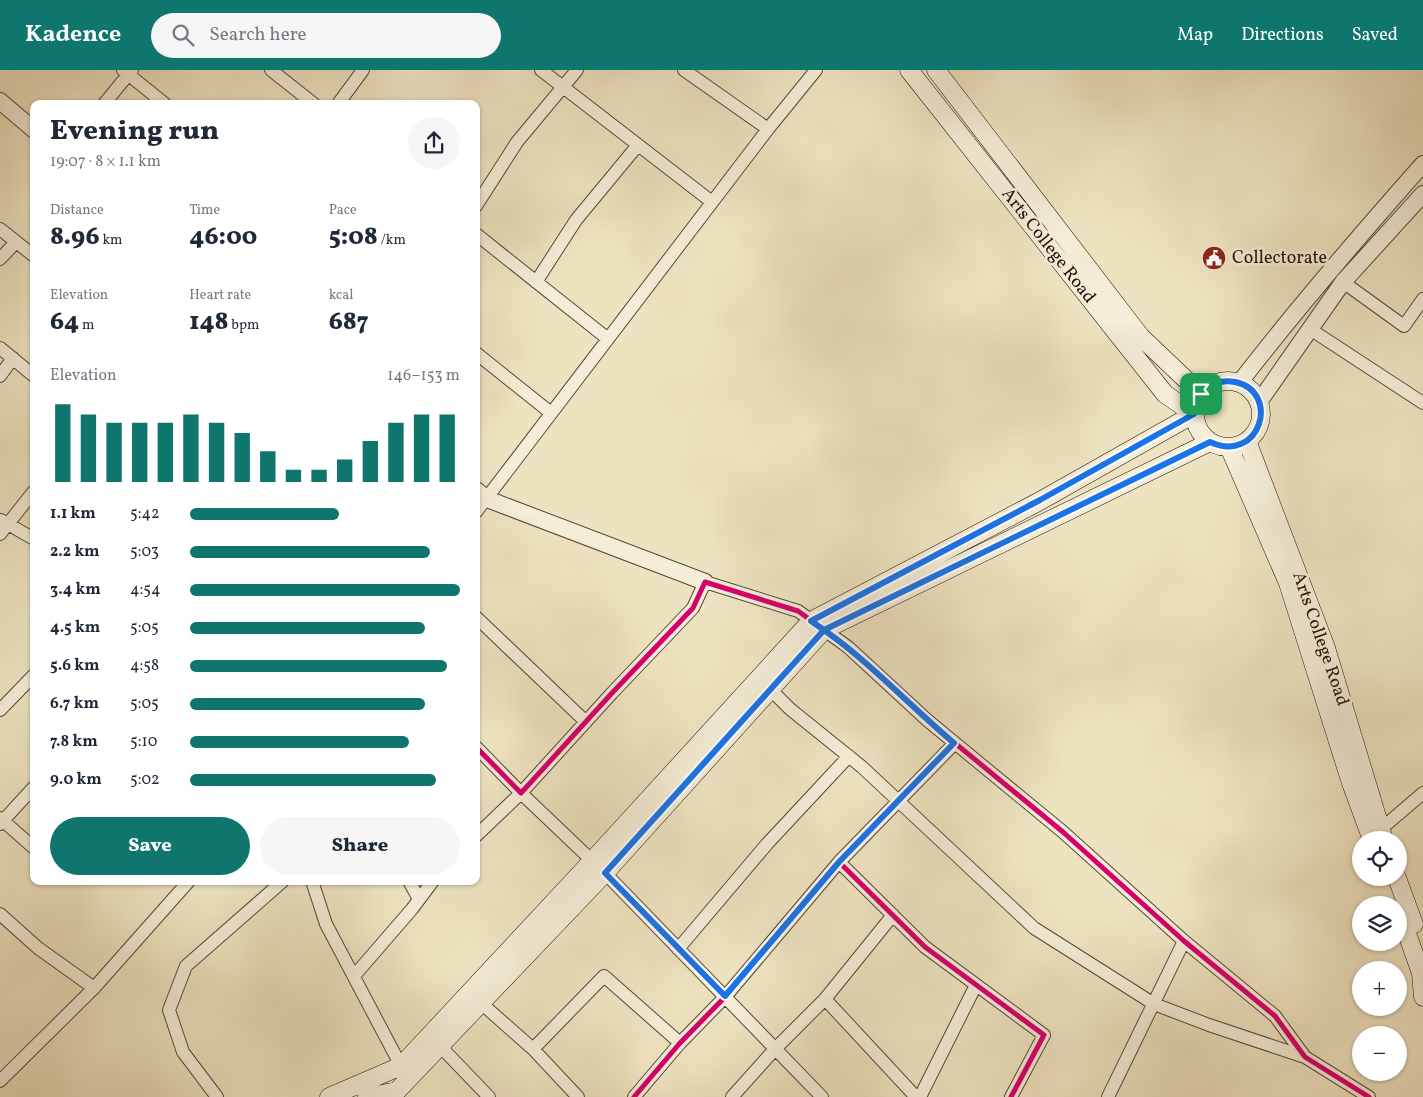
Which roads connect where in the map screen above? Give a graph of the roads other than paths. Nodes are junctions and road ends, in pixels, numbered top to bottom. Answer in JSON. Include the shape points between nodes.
{"nodes":[{"id":1,"x":271,"y":70,"type":"edge"},
{"id":2,"x":363,"y":70,"type":"edge"},
{"id":3,"x":541,"y":70,"type":"edge"},
{"id":4,"x":577,"y":70,"type":"edge"},
{"id":5,"x":684,"y":70,"type":"edge"},
{"id":6,"x":816,"y":70,"type":"edge"},
{"id":7,"x":909,"y":70,"type":"edge"},
{"id":8,"x":936,"y":70,"type":"edge"},
{"id":9,"x":128,"y":72,"type":"edge"},
{"id":10,"x":563,"y":87,"type":"junction"},
{"id":11,"x":107,"y":100,"type":"edge"},
{"id":12,"x":160,"y":100,"type":"edge"},
{"id":13,"x":309,"y":100,"type":"edge"},
{"id":14,"x":341,"y":100,"type":"edge"},
{"id":15,"x":0,"y":101,"type":"edge"},
{"id":16,"x":30,"y":127,"type":"edge"},
{"id":17,"x":768,"y":129,"type":"junction"},
{"id":18,"x":638,"y":145,"type":"junction"},
{"id":19,"x":1423,"y":164,"type":"edge"},
{"id":20,"x":1423,"y":194,"type":"edge"},
{"id":21,"x":480,"y":200,"type":"edge"},
{"id":22,"x":712,"y":202,"type":"junction"},
{"id":23,"x":0,"y":229,"type":"edge"},
{"id":24,"x":480,"y":237,"type":"edge"},
{"id":25,"x":16,"y":242,"type":"junction"},
{"id":26,"x":30,"y":253,"type":"edge"},
{"id":27,"x":0,"y":259,"type":"edge"},
{"id":28,"x":536,"y":282,"type":"junction"},
{"id":29,"x":1343,"y":282,"type":"junction"},
{"id":30,"x":1423,"y":299,"type":"edge"},
{"id":31,"x":1310,"y":329,"type":"junction"},
{"id":32,"x":608,"y":340,"type":"junction"},
{"id":33,"x":0,"y":348,"type":"edge"},
{"id":34,"x":480,"y":356,"type":"edge"},
{"id":35,"x":13,"y":358,"type":"junction"},
{"id":36,"x":30,"y":373,"type":"edge"},
{"id":37,"x":0,"y":376,"type":"edge"},
{"id":38,"x":1240,"y":382,"type":"junction"},
{"id":39,"x":1201,"y":394,"type":"junction"},
{"id":40,"x":1259,"y":402,"type":"junction"},
{"id":41,"x":1423,"y":403,"type":"edge"},
{"id":42,"x":551,"y":413,"type":"junction"},
{"id":43,"x":1194,"y":414,"type":"junction"},
{"id":44,"x":1247,"y":441,"type":"junction"},
{"id":45,"x":1210,"y":442,"type":"junction"},
{"id":46,"x":1229,"y":447,"type":"junction"},
{"id":47,"x":482,"y":494,"type":"edge"},
{"id":48,"x":30,"y":495,"type":"edge"},
{"id":49,"x":2,"y":526,"type":"edge"},
{"id":50,"x":30,"y":537,"type":"edge"},
{"id":51,"x":704,"y":582,"type":"junction"},
{"id":52,"x":480,"y":621,"type":"edge"},
{"id":53,"x":817,"y":626,"type":"junction"},
{"id":54,"x":30,"y":679,"type":"edge"},
{"id":55,"x":770,"y":689,"type":"junction"},
{"id":56,"x":0,"y":710,"type":"edge"},
{"id":57,"x":586,"y":722,"type":"junction"},
{"id":58,"x":954,"y":743,"type":"junction"},
{"id":59,"x":480,"y":751,"type":"edge"},
{"id":60,"x":849,"y":756,"type":"junction"},
{"id":61,"x":30,"y":791,"type":"edge"},
{"id":62,"x":521,"y":793,"type":"junction"},
{"id":63,"x":1423,"y":793,"type":"edge"},
{"id":64,"x":899,"y":801,"type":"junction"},
{"id":65,"x":1,"y":821,"type":"edge"},
{"id":66,"x":1376,"y":831,"type":"edge"},
{"id":67,"x":1378,"y":831,"type":"edge"},
{"id":68,"x":1384,"y":831,"type":"edge"},
{"id":69,"x":480,"y":832,"type":"edge"},
{"id":70,"x":30,"y":845,"type":"edge"},
{"id":71,"x":592,"y":861,"type":"junction"},
{"id":72,"x":839,"y":862,"type":"junction"},
{"id":73,"x":605,"y":873,"type":"junction"},
{"id":74,"x":185,"y":885,"type":"edge"},
{"id":75,"x":278,"y":885,"type":"edge"},
{"id":76,"x":313,"y":885,"type":"edge"},
{"id":77,"x":411,"y":885,"type":"edge"},
{"id":78,"x":430,"y":885,"type":"edge"},
{"id":79,"x":1400,"y":886,"type":"edge"},
{"id":80,"x":419,"y":899,"type":"junction"},
{"id":81,"x":0,"y":914,"type":"edge"},
{"id":82,"x":893,"y":915,"type":"junction"},
{"id":83,"x":1407,"y":935,"type":"edge"},
{"id":84,"x":1184,"y":941,"type":"junction"},
{"id":85,"x":678,"y":949,"type":"junction"},
{"id":86,"x":1423,"y":951,"type":"edge"},
{"id":87,"x":354,"y":976,"type":"junction"},
{"id":88,"x":976,"y":985,"type":"junction"},
{"id":89,"x":94,"y":988,"type":"junction"},
{"id":90,"x":725,"y":996,"type":"junction"},
{"id":91,"x":1423,"y":997,"type":"edge"},
{"id":92,"x":825,"y":999,"type":"junction"},
{"id":93,"x":481,"y":1003,"type":"junction"},
{"id":94,"x":1154,"y":1004,"type":"junction"},
{"id":95,"x":680,"y":1043,"type":"junction"},
{"id":96,"x":440,"y":1046,"type":"junction"},
{"id":97,"x":775,"y":1048,"type":"junction"},
{"id":98,"x":532,"y":1049,"type":"junction"},
{"id":99,"x":1305,"y":1057,"type":"junction"},
{"id":100,"x":401,"y":1066,"type":"junction"},
{"id":101,"x":0,"y":1081,"type":"edge"},
{"id":102,"x":402,"y":1094,"type":"edge"},
{"id":103,"x":819,"y":1096,"type":"edge"},
{"id":104,"x":217,"y":1097,"type":"edge"},
{"id":105,"x":329,"y":1097,"type":"edge"},
{"id":106,"x":367,"y":1097,"type":"edge"},
{"id":107,"x":489,"y":1097,"type":"edge"},
{"id":108,"x":578,"y":1097,"type":"edge"},
{"id":109,"x":634,"y":1097,"type":"edge"},
{"id":110,"x":732,"y":1097,"type":"edge"},
{"id":111,"x":918,"y":1097,"type":"edge"},
{"id":112,"x":1011,"y":1097,"type":"edge"},
{"id":113,"x":1108,"y":1097,"type":"edge"},
{"id":114,"x":1369,"y":1097,"type":"edge"}],
"edges":[{"from":1,"to":13,"type":"street"},
{"from":2,"to":14,"type":"street"},
{"from":3,"to":10,"type":"street"},
{"from":4,"to":10,"type":"street"},
{"from":5,"to":17,"type":"street"},
{"from":6,"to":17,"type":"street"},
{"from":7,"to":43,"type":"main road","name":"Arts College Road","via":[[1165,394]]},
{"from":8,"to":39,"type":"main road","via":[[1141,337]]},
{"from":9,"to":11,"type":"street"},
{"from":9,"to":12,"type":"street"},
{"from":10,"to":18,"type":"street"},
{"from":10,"to":21,"type":"street","via":[[517,142]]},
{"from":15,"to":16,"type":"street"},
{"from":17,"to":22,"type":"street"},
{"from":18,"to":22,"type":"street"},
{"from":18,"to":28,"type":"street","via":[[576,220]]},
{"from":19,"to":38,"type":"street","via":[[1354,242]]},
{"from":20,"to":29,"type":"street"},
{"from":22,"to":32,"type":"street"},
{"from":23,"to":25,"type":"street"},
{"from":24,"to":28,"type":"street"},
{"from":25,"to":26,"type":"street"},
{"from":25,"to":27,"type":"street"},
{"from":28,"to":32,"type":"street"},
{"from":29,"to":30,"type":"street","via":[[1404,326]]},
{"from":29,"to":31,"type":"street"},
{"from":31,"to":40,"type":"street"},
{"from":31,"to":41,"type":"street"},
{"from":32,"to":42,"type":"street"},
{"from":33,"to":35,"type":"street"},
{"from":34,"to":42,"type":"street"},
{"from":35,"to":36,"type":"street"},
{"from":35,"to":37,"type":"street"},
{"from":38,"to":39,"type":"main road","via":[[1218,382]]},
{"from":38,"to":40,"type":"main road","via":[[1254,393]]},
{"from":39,"to":43,"type":"main road"},
{"from":40,"to":44,"type":"main road","via":[[1260,423]]},
{"from":42,"to":47,"type":"street"},
{"from":43,"to":45,"type":"main road","via":[[1198,430]]},
{"from":43,"to":53,"type":"main road"},
{"from":44,"to":46,"type":"main road"},
{"from":44,"to":67,"type":"main road","name":"Arts College Road","via":[[1326,648]]},
{"from":45,"to":46,"type":"main road"},
{"from":45,"to":53,"type":"main road"},
{"from":46,"to":66,"type":"main road","via":[[1288,583],[1351,783]]},
{"from":47,"to":51,"type":"street"},
{"from":48,"to":49,"type":"street"},
{"from":49,"to":50,"type":"street"},
{"from":51,"to":53,"type":"street","via":[[798,611]]},
{"from":51,"to":57,"type":"street","via":[[693,608]]},
{"from":52,"to":57,"type":"street"},
{"from":53,"to":55,"type":"main road"},
{"from":53,"to":58,"type":"street","via":[[848,647]]},
{"from":53,"to":71,"type":"main road"},
{"from":54,"to":56,"type":"street"},
{"from":55,"to":60,"type":"street"},
{"from":55,"to":73,"type":"main road"},
{"from":57,"to":62,"type":"street"},
{"from":58,"to":64,"type":"street"},
{"from":58,"to":84,"type":"street","via":[[1063,832]]},
{"from":59,"to":62,"type":"street"},
{"from":60,"to":64,"type":"street"},
{"from":60,"to":85,"type":"street","via":[[767,844]]},
{"from":61,"to":65,"type":"street"},
{"from":62,"to":69,"type":"street"},
{"from":62,"to":71,"type":"street"},
{"from":63,"to":68,"type":"street"},
{"from":64,"to":72,"type":"street"},
{"from":64,"to":94,"type":"street","via":[[1034,928]]},
{"from":65,"to":70,"type":"street"},
{"from":71,"to":73,"type":"street"},
{"from":71,"to":100,"type":"main road"},
{"from":72,"to":82,"type":"street"},
{"from":72,"to":90,"type":"street"},
{"from":73,"to":85,"type":"street"},
{"from":73,"to":93,"type":"main road"},
{"from":74,"to":89,"type":"street"},
{"from":75,"to":104,"type":"street","via":[[186,966],[169,1010],[183,1052]]},
{"from":76,"to":87,"type":"street","via":[[326,924]]},
{"from":77,"to":80,"type":"street"},
{"from":78,"to":80,"type":"street"},
{"from":79,"to":86,"type":"main road"},
{"from":80,"to":87,"type":"street"},
{"from":81,"to":89,"type":"street","via":[[38,948]]},
{"from":82,"to":88,"type":"street","via":[[925,947]]},
{"from":82,"to":92,"type":"street"},
{"from":83,"to":91,"type":"main road","via":[[1420,973]]},
{"from":84,"to":94,"type":"street"},
{"from":84,"to":99,"type":"street","via":[[1275,1016]]},
{"from":85,"to":90,"type":"street"},
{"from":87,"to":100,"type":"street"},
{"from":88,"to":111,"type":"street"},
{"from":88,"to":112,"type":"street","via":[[1044,1035]]},
{"from":89,"to":101,"type":"street"},
{"from":90,"to":95,"type":"street"},
{"from":90,"to":97,"type":"street"},
{"from":92,"to":97,"type":"street"},
{"from":92,"to":111,"type":"street"},
{"from":93,"to":96,"type":"main road"},
{"from":93,"to":98,"type":"street"},
{"from":94,"to":99,"type":"street"},
{"from":94,"to":113,"type":"street"},
{"from":95,"to":98,"type":"street","via":[[604,976]]},
{"from":95,"to":109,"type":"street"},
{"from":96,"to":102,"type":"main road"},
{"from":96,"to":107,"type":"street"},
{"from":97,"to":103,"type":"street"},
{"from":97,"to":110,"type":"street"},
{"from":98,"to":108,"type":"street"},
{"from":99,"to":114,"type":"street"},
{"from":100,"to":102,"type":"street"},
{"from":100,"to":105,"type":"main road"},
{"from":102,"to":106,"type":"main road"}]}
